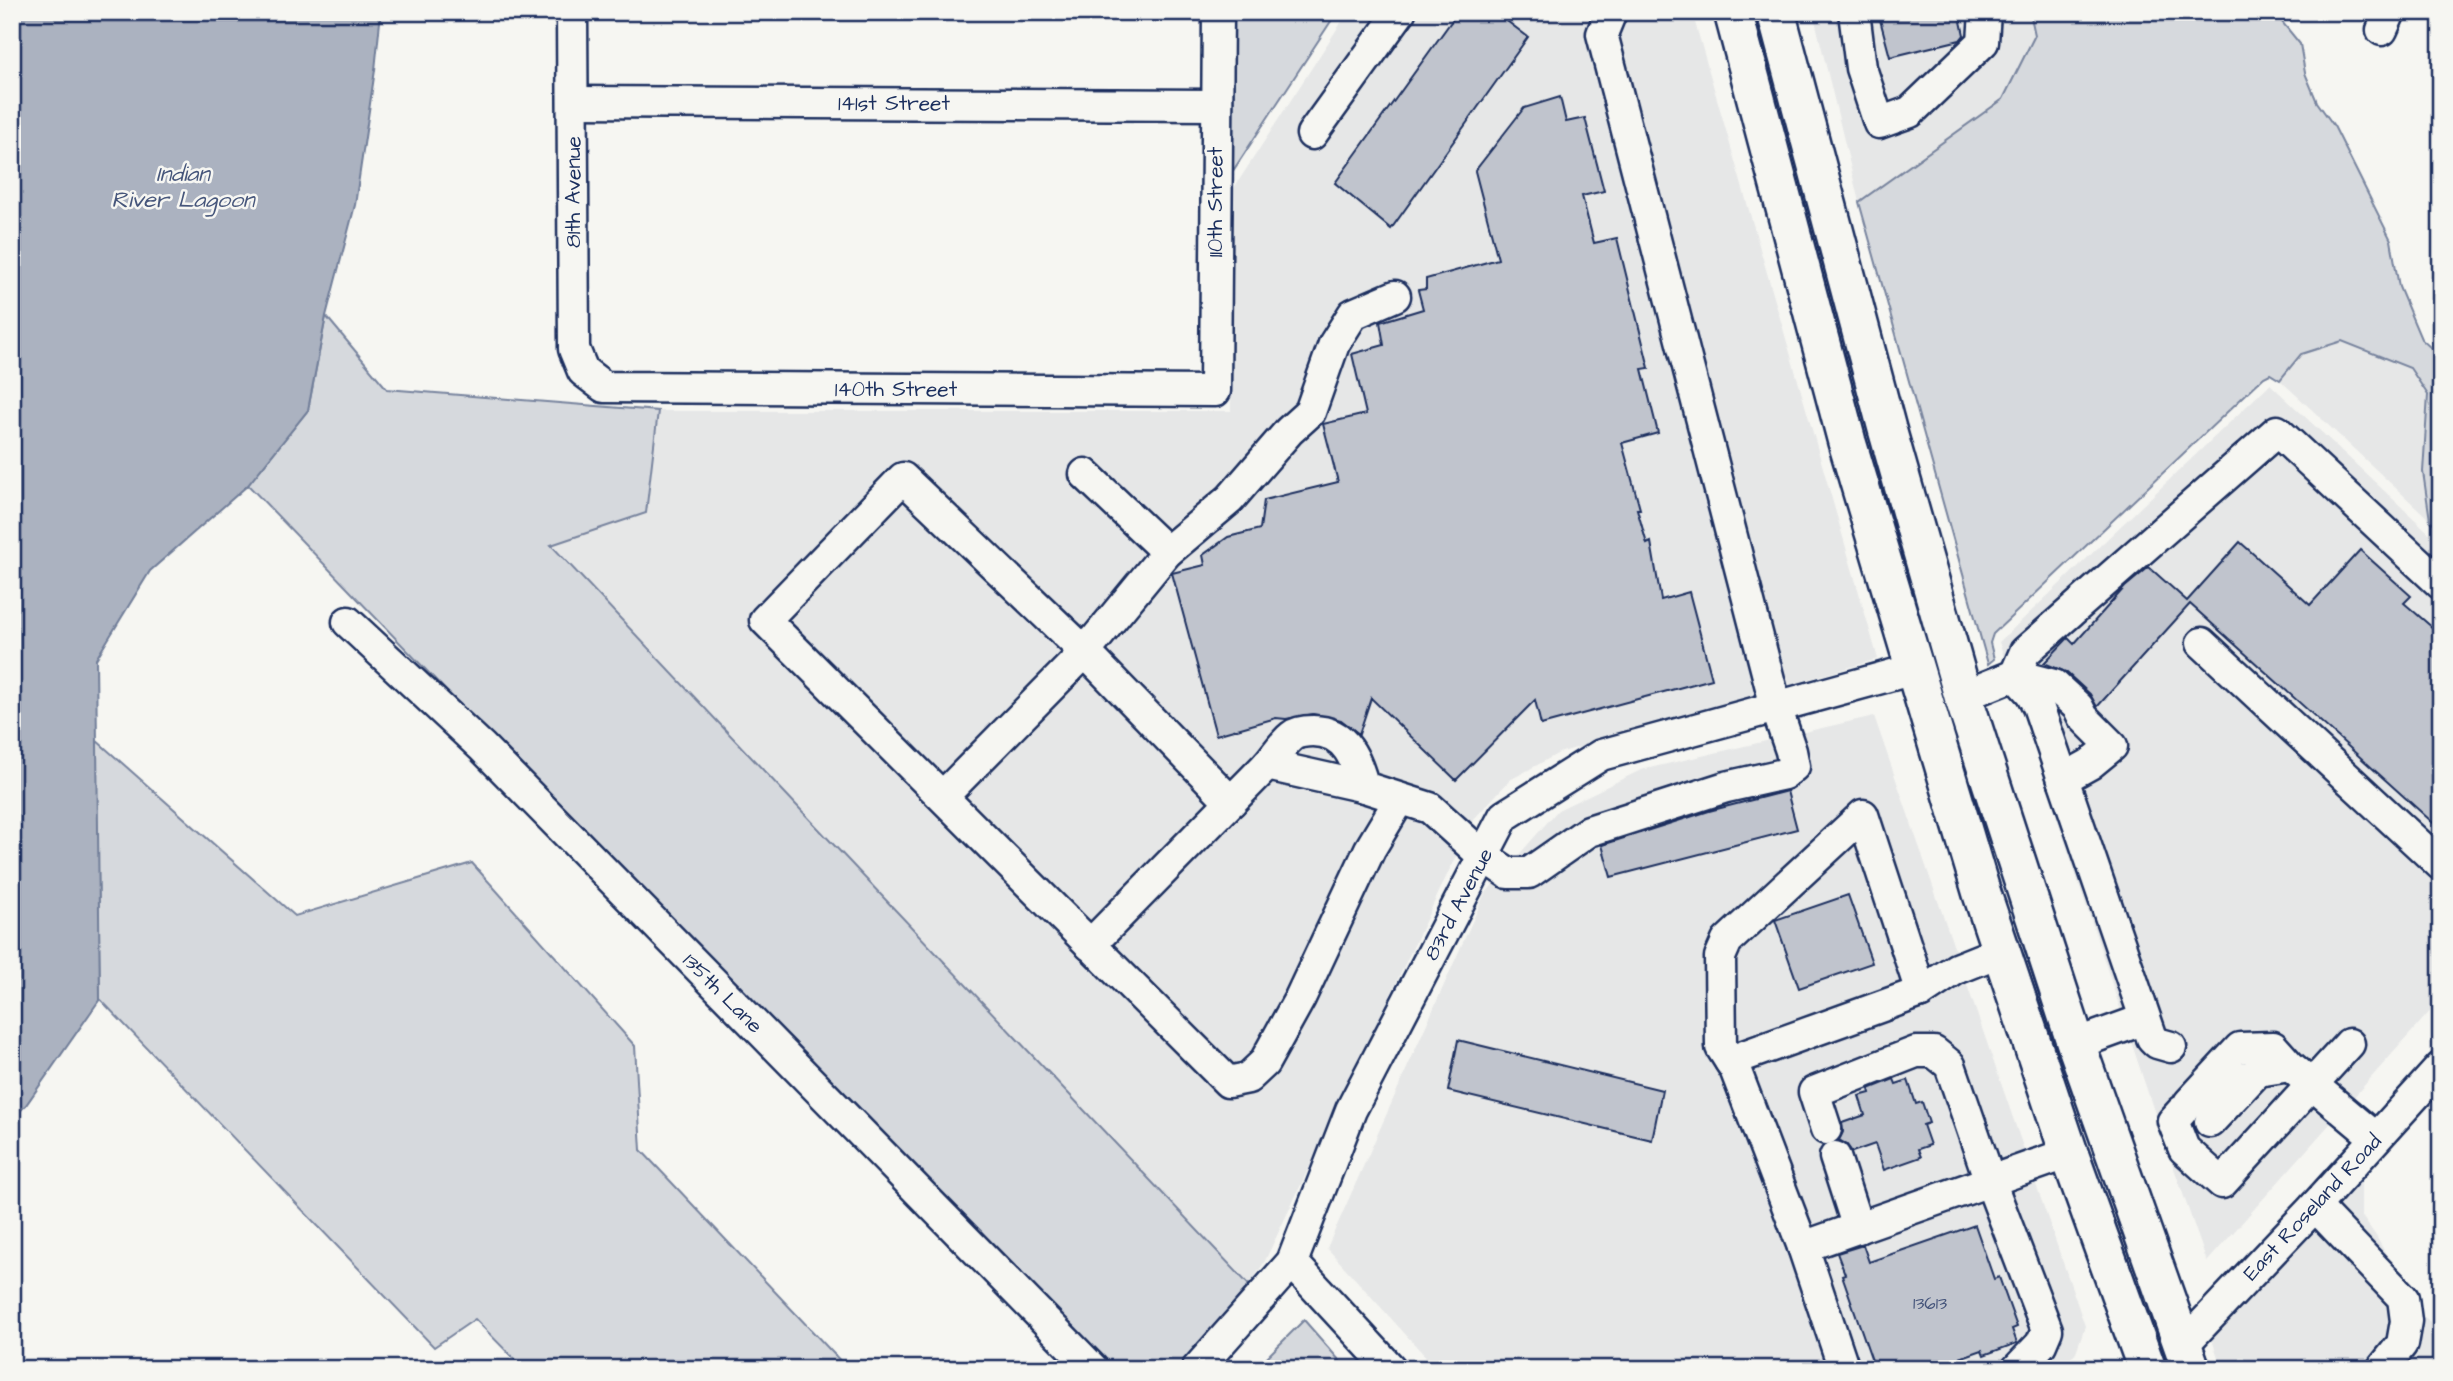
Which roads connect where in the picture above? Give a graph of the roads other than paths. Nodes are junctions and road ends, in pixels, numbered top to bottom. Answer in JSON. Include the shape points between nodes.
{"nodes":[{"id":1,"x":572,"y":12,"type":"edge"},
{"id":2,"x":1217,"y":12,"type":"edge"},
{"id":3,"x":1400,"y":12,"type":"edge"},
{"id":4,"x":1611,"y":12,"type":"edge"},
{"id":5,"x":1733,"y":12,"type":"edge"},
{"id":6,"x":1776,"y":12,"type":"edge"},
{"id":7,"x":1854,"y":12,"type":"edge"},
{"id":8,"x":1984,"y":12,"type":"edge"},
{"id":9,"x":572,"y":102,"type":"junction"},
{"id":10,"x":1216,"y":105,"type":"junction"},
{"id":11,"x":1312,"y":134,"type":"dead end"},
{"id":12,"x":1395,"y":296,"type":"dead end"},
{"id":13,"x":583,"y":371,"type":"joint"},
{"id":14,"x":1215,"y":391,"type":"joint"},
{"id":15,"x":1085,"y":474,"type":"dead end"},
{"id":16,"x":1167,"y":552,"type":"junction"},
{"id":17,"x":2441,"y":584,"type":"edge"},
{"id":18,"x":348,"y":622,"type":"dead end"},
{"id":19,"x":2202,"y":643,"type":"dead end"},
{"id":20,"x":1085,"y":652,"type":"junction"},
{"id":21,"x":1914,"y":669,"type":"junction"},
{"id":22,"x":2027,"y":678,"type":"junction"},
{"id":23,"x":1966,"y":704,"type":"junction"},
{"id":24,"x":1776,"y":707,"type":"junction"},
{"id":25,"x":1267,"y":765,"type":"junction"},
{"id":26,"x":2063,"y":779,"type":"junction"},
{"id":27,"x":1364,"y":788,"type":"junction"},
{"id":28,"x":943,"y":796,"type":"junction"},
{"id":29,"x":1400,"y":799,"type":"junction"},
{"id":30,"x":1231,"y":802,"type":"junction"},
{"id":31,"x":1483,"y":856,"type":"junction"},
{"id":32,"x":2441,"y":865,"type":"edge"},
{"id":33,"x":1090,"y":945,"type":"junction"},
{"id":34,"x":2001,"y":951,"type":"junction"},
{"id":35,"x":1921,"y":992,"type":"junction"},
{"id":36,"x":2145,"y":1019,"type":"junction"},
{"id":37,"x":2076,"y":1044,"type":"junction"},
{"id":38,"x":2349,"y":1044,"type":"dead end"},
{"id":39,"x":2171,"y":1047,"type":"dead end"},
{"id":40,"x":1730,"y":1061,"type":"junction"},
{"id":41,"x":2441,"y":1067,"type":"edge"},
{"id":42,"x":2301,"y":1075,"type":"junction"},
{"id":43,"x":1826,"y":1129,"type":"dead end"},
{"id":44,"x":2376,"y":1138,"type":"junction"},
{"id":45,"x":2069,"y":1153,"type":"junction"},
{"id":46,"x":1835,"y":1157,"type":"dead end"},
{"id":47,"x":1990,"y":1181,"type":"junction"},
{"id":48,"x":2315,"y":1206,"type":"junction"},
{"id":49,"x":1858,"y":1228,"type":"junction"},
{"id":50,"x":1802,"y":1247,"type":"junction"},
{"id":51,"x":1292,"y":1262,"type":"junction"},
{"id":52,"x":2178,"y":1361,"type":"edge"},
{"id":53,"x":2391,"y":1366,"type":"edge"},
{"id":54,"x":1093,"y":1369,"type":"edge"},
{"id":55,"x":1197,"y":1369,"type":"edge"},
{"id":56,"x":1391,"y":1369,"type":"edge"},
{"id":57,"x":1844,"y":1369,"type":"edge"},
{"id":58,"x":2017,"y":1369,"type":"edge"},
{"id":59,"x":2147,"y":1369,"type":"edge"}],
"edges":[{"from":1,"to":9,"type":"street","name":"81th Avenue"},
{"from":2,"to":10,"type":"street","name":"110th Street"},
{"from":3,"to":11,"type":"street"},
{"from":4,"to":24,"type":"street","via":[[1602,34]]},
{"from":5,"to":21,"type":"main road","via":[[1847,442]]},
{"from":6,"to":23,"type":"main road"},
{"from":7,"to":8,"type":"street","via":[[1861,68],[1880,122],[1910,112],[1983,42]]},
{"from":9,"to":10,"type":"street","name":"141st Street"},
{"from":9,"to":13,"type":"street","name":"81th Avenue","via":[[574,349]]},
{"from":10,"to":14,"type":"street","name":"110th Street"},
{"from":12,"to":16,"type":"street","via":[[1353,314],[1334,344],[1310,412],[1230,499]]},
{"from":13,"to":14,"type":"street","name":"140th Street","via":[[604,387]]},
{"from":15,"to":16,"type":"street"},
{"from":16,"to":20,"type":"street"},
{"from":17,"to":22,"type":"street","via":[[2277,431],[2025,652]]},
{"from":18,"to":54,"type":"street","name":"135th Lane","via":[[491,757]]},
{"from":19,"to":32,"type":"street"},
{"from":20,"to":28,"type":"street"},
{"from":20,"to":28,"type":"street","via":[[903,478],[765,620]]},
{"from":20,"to":30,"type":"street"},
{"from":21,"to":23,"type":"main road","via":[[1939,680]]},
{"from":21,"to":24,"type":"street","name":"83rd Avenue"},
{"from":21,"to":34,"type":"main road"},
{"from":22,"to":23,"type":"street"},
{"from":22,"to":26,"type":"street"},
{"from":22,"to":26,"type":"street","via":[[2067,710],[2075,726],[2107,750]]},
{"from":23,"to":37,"type":"main road"},
{"from":24,"to":31,"type":"street","name":"83rd Avenue","via":[[1601,755],[1504,816]]},
{"from":24,"to":31,"type":"street","via":[[1794,766],[1783,774],[1726,787],[1589,831],[1529,873],[1508,873]]},
{"from":25,"to":27,"type":"street"},
{"from":25,"to":27,"type":"street","via":[[1294,734],[1329,733],[1343,741],[1355,759]]},
{"from":25,"to":30,"type":"street"},
{"from":26,"to":36,"type":"street"},
{"from":27,"to":29,"type":"street"},
{"from":28,"to":33,"type":"street"},
{"from":29,"to":31,"type":"street","via":[[1430,808]]},
{"from":29,"to":33,"type":"street","via":[[1370,849],[1300,998],[1264,1063],[1248,1078],[1228,1082]]},
{"from":30,"to":33,"type":"street"},
{"from":31,"to":51,"type":"street","name":"83rd Avenue","via":[[1351,1110]]},
{"from":34,"to":35,"type":"street","via":[[1956,969]]},
{"from":34,"to":45,"type":"main road"},
{"from":35,"to":40,"type":"street"},
{"from":35,"to":40,"type":"street","via":[[1863,815],[1727,941],[1720,957],[1721,1047]]},
{"from":36,"to":37,"type":"street"},
{"from":36,"to":39,"type":"street","via":[[2152,1038]]},
{"from":37,"to":52,"type":"main road"},
{"from":38,"to":42,"type":"street"},
{"from":40,"to":50,"type":"street"},
{"from":41,"to":44,"type":"street","name":"East Roseland Road"},
{"from":42,"to":42,"type":"street","via":[[2222,1183],[2193,1123],[2258,1071]]},
{"from":42,"to":44,"type":"street"},
{"from":43,"to":47,"type":"street","via":[[1814,1092],[1916,1052],[1934,1052],[1950,1065]]},
{"from":44,"to":48,"type":"street","name":"East Roseland Road"},
{"from":45,"to":47,"type":"street"},
{"from":45,"to":59,"type":"main road"},
{"from":46,"to":49,"type":"street"},
{"from":47,"to":49,"type":"street"},
{"from":47,"to":58,"type":"street","via":[[2047,1330],[2041,1344]]},
{"from":48,"to":52,"type":"street","name":"East Roseland Road"},
{"from":48,"to":53,"type":"street","via":[[2403,1298],[2402,1344]]},
{"from":49,"to":50,"type":"street"},
{"from":50,"to":57,"type":"street"},
{"from":51,"to":55,"type":"street","name":"83rd Avenue"},
{"from":51,"to":56,"type":"street"}]}
